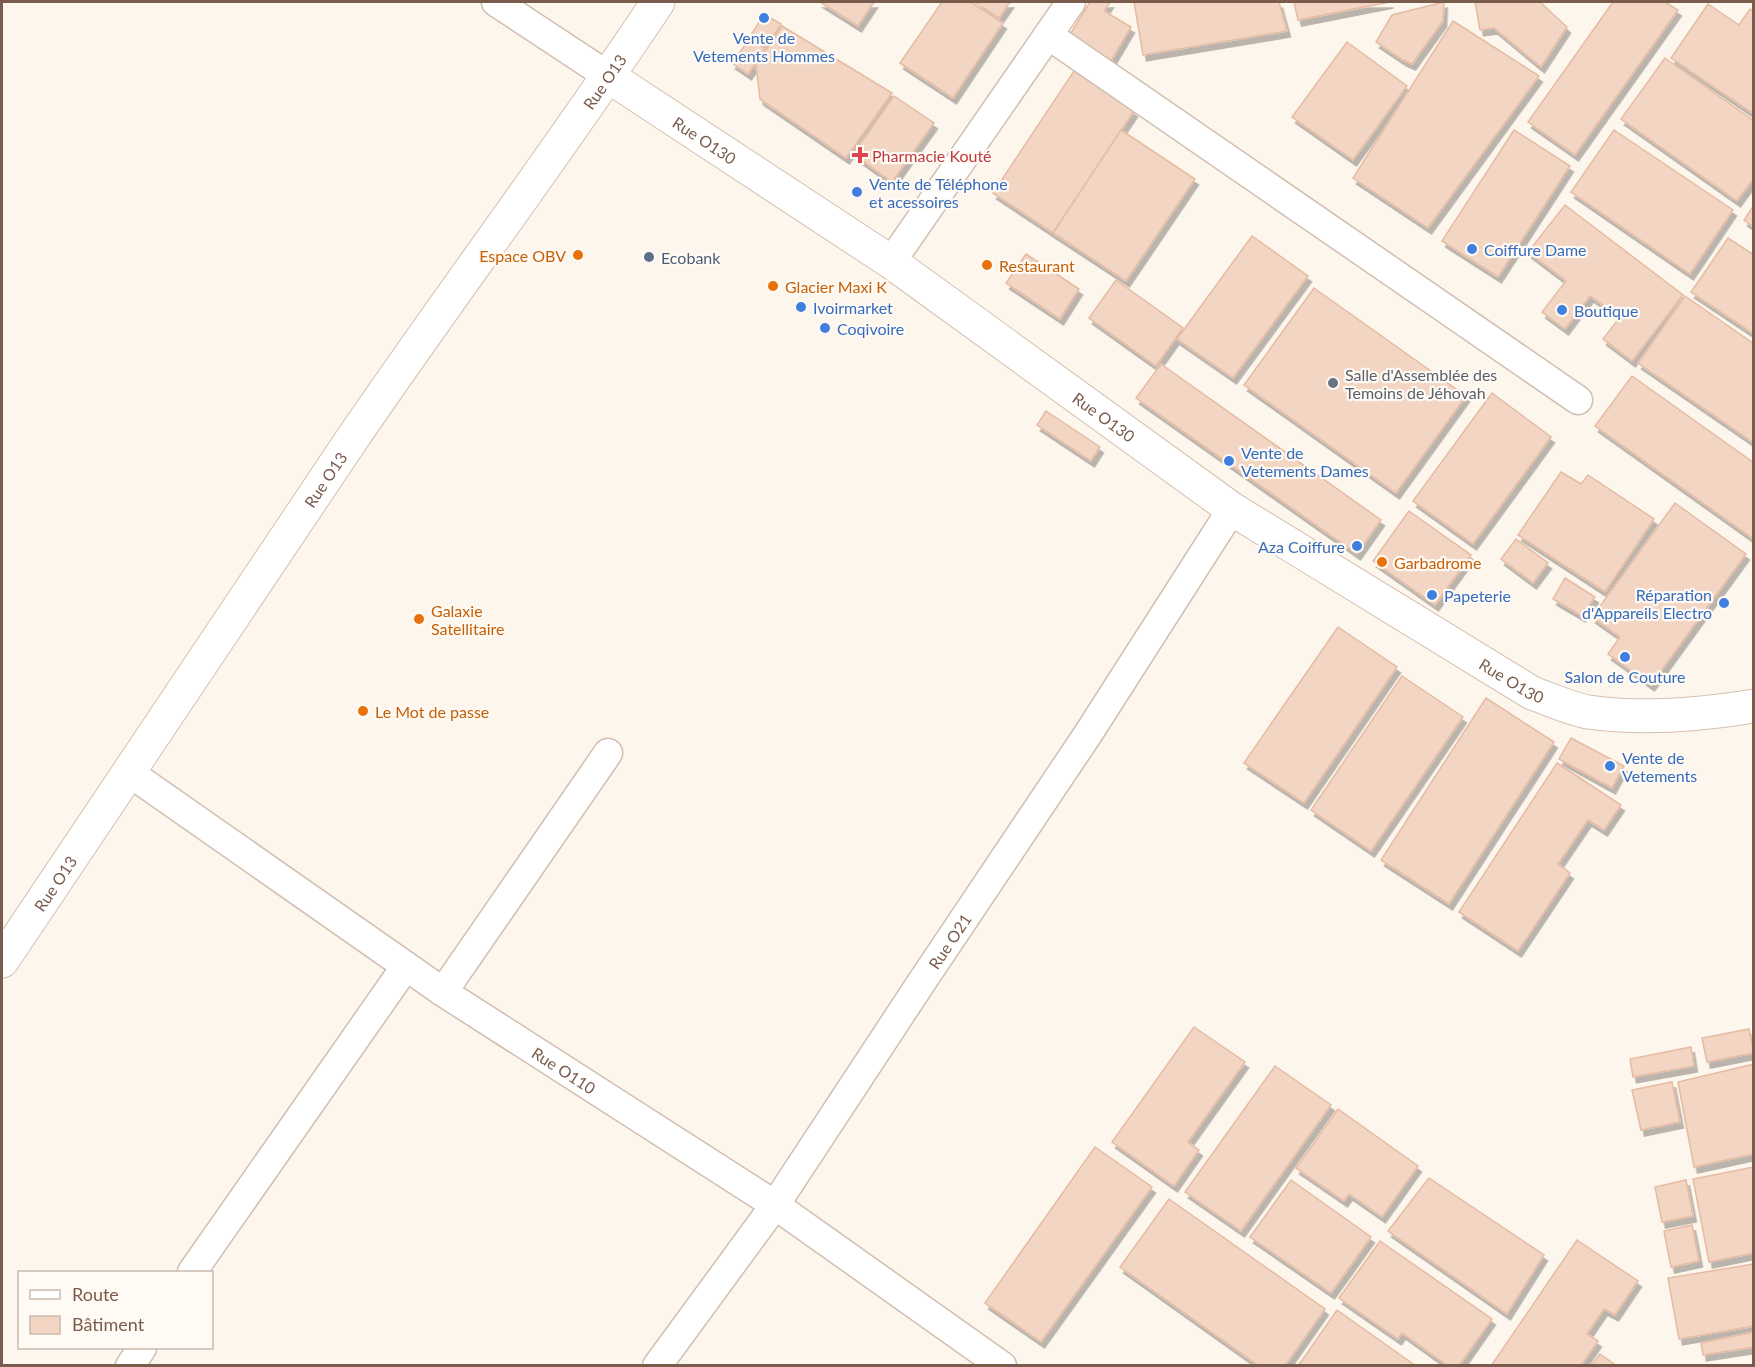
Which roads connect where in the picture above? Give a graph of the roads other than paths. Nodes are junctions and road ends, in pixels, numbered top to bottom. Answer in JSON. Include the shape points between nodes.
{"nodes":[{"id":1,"x":496,"y":2,"type":"edge"},
{"id":2,"x":658,"y":2,"type":"edge"},
{"id":3,"x":1071,"y":2,"type":"edge"},
{"id":4,"x":1048,"y":35,"type":"junction"},
{"id":5,"x":608,"y":76,"type":"junction"},
{"id":6,"x":891,"y":262,"type":"junction"},
{"id":7,"x":1578,"y":400,"type":"dead end"},
{"id":8,"x":1232,"y":509,"type":"junction"},
{"id":9,"x":1754,"y":706,"type":"edge"},
{"id":10,"x":608,"y":753,"type":"dead end"},
{"id":11,"x":130,"y":773,"type":"junction"},
{"id":12,"x":2,"y":961,"type":"edge"},
{"id":13,"x":406,"y":966,"type":"junction"},
{"id":14,"x":443,"y":992,"type":"junction"},
{"id":15,"x":775,"y":1205,"type":"junction"},
{"id":16,"x":193,"y":1271,"type":"edge"},
{"id":17,"x":141,"y":1349,"type":"edge"},
{"id":18,"x":130,"y":1365,"type":"edge"},
{"id":19,"x":657,"y":1365,"type":"edge"},
{"id":20,"x":1002,"y":1365,"type":"edge"}],
"edges":[{"from":1,"to":5,"type":"street","name":"Rue O130"},
{"from":2,"to":5,"type":"street","name":"Rue O13"},
{"from":3,"to":4,"type":"street"},
{"from":4,"to":6,"type":"street"},
{"from":4,"to":7,"type":"street"},
{"from":5,"to":6,"type":"street","name":"Rue O130"},
{"from":5,"to":11,"type":"street","name":"Rue O13","via":[[351,441]]},
{"from":6,"to":8,"type":"street","name":"Rue O130"},
{"from":8,"to":9,"type":"street","name":"Rue O130","via":[[1532,693],[1586,712],[1640,716],[1708,714]]},
{"from":8,"to":15,"type":"street","name":"Rue O21","via":[[1082,744]]},
{"from":10,"to":14,"type":"street"},
{"from":11,"to":12,"type":"street","name":"Rue O13"},
{"from":11,"to":13,"type":"street","name":"Rue O110"},
{"from":13,"to":14,"type":"street","name":"Rue O110"},
{"from":13,"to":16,"type":"street"},
{"from":14,"to":15,"type":"street","name":"Rue O110"},
{"from":15,"to":19,"type":"street","name":"Rue O21"},
{"from":15,"to":20,"type":"street","name":"Rue O110"},
{"from":17,"to":18,"type":"street"}]}
